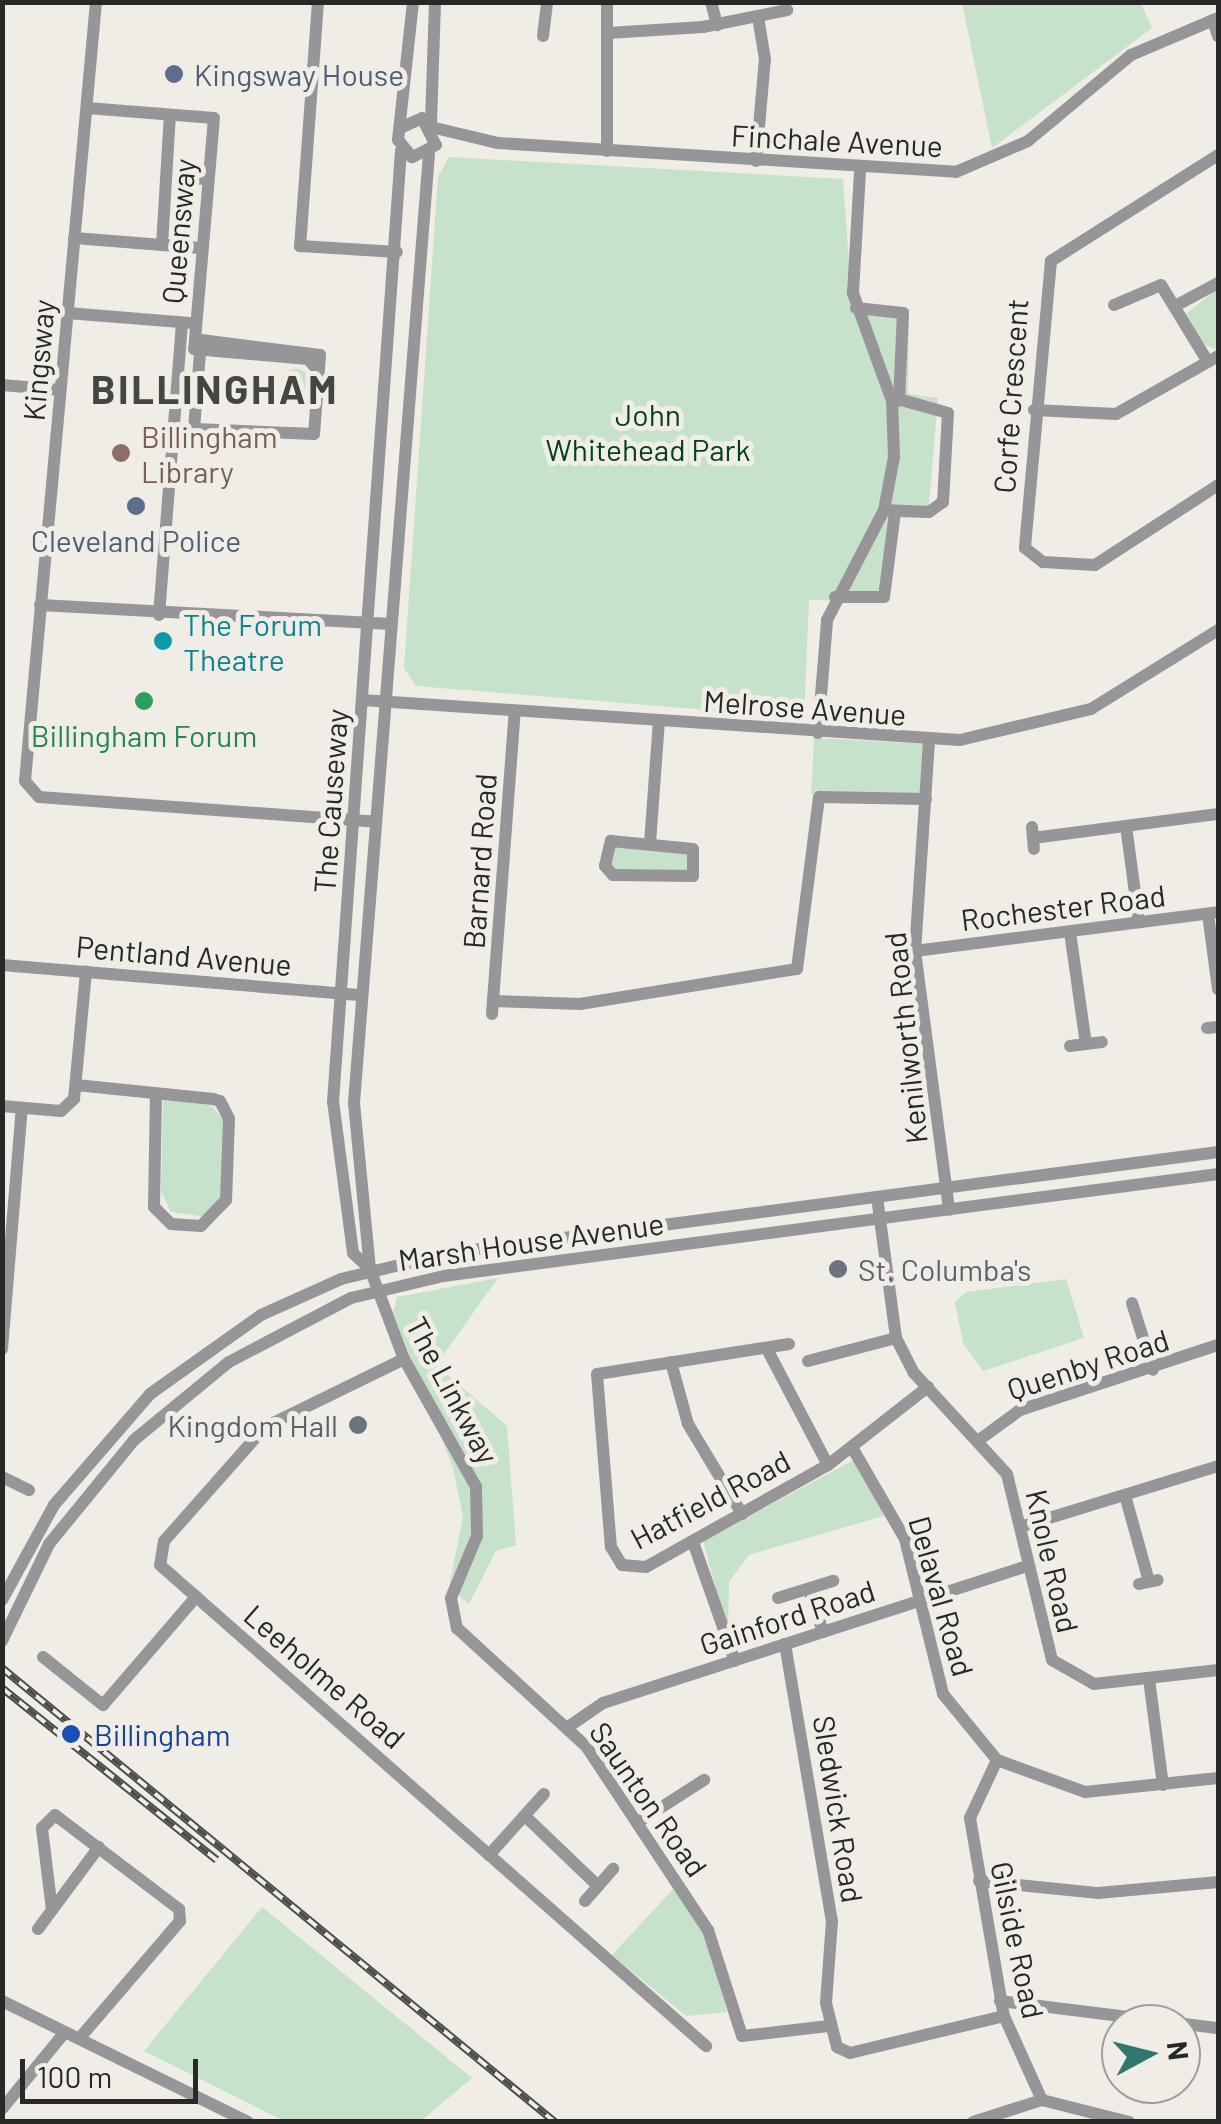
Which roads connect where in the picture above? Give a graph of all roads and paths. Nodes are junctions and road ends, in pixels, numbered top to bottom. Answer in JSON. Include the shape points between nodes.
{"nodes":[{"id":1,"x":96,"y":2,"type":"edge"},
{"id":2,"x":318,"y":2,"type":"edge"},
{"id":3,"x":413,"y":2,"type":"edge"},
{"id":4,"x":434,"y":2,"type":"edge"},
{"id":5,"x":547,"y":2,"type":"edge"},
{"id":6,"x":607,"y":2,"type":"edge"},
{"id":7,"x":711,"y":2,"type":"edge"},
{"id":8,"x":787,"y":10,"type":"dead end"},
{"id":9,"x":758,"y":17,"type":"junction"},
{"id":10,"x":1216,"y":19,"type":"edge"},
{"id":11,"x":717,"y":25,"type":"junction"},
{"id":12,"x":608,"y":33,"type":"junction"},
{"id":13,"x":544,"y":36,"type":"dead end"},
{"id":14,"x":1218,"y":36,"type":"edge"},
{"id":15,"x":86,"y":108,"type":"junction"},
{"id":16,"x":170,"y":116,"type":"junction"},
{"id":17,"x":433,"y":125,"type":"junction"},
{"id":18,"x":400,"y":128,"type":"junction"},
{"id":19,"x":468,"y":140,"type":"junction"},
{"id":20,"x":402,"y":150,"type":"junction"},
{"id":21,"x":607,"y":151,"type":"junction"},
{"id":22,"x":431,"y":152,"type":"junction"},
{"id":23,"x":1218,"y":155,"type":"edge"},
{"id":24,"x":756,"y":161,"type":"junction"},
{"id":25,"x":860,"y":170,"type":"junction"},
{"id":26,"x":186,"y":178,"type":"dead end"},
{"id":27,"x":207,"y":179,"type":"junction"},
{"id":28,"x":74,"y":238,"type":"junction"},
{"id":29,"x":162,"y":245,"type":"junction"},
{"id":30,"x":201,"y":248,"type":"junction"},
{"id":31,"x":397,"y":252,"type":"junction"},
{"id":32,"x":1218,"y":283,"type":"edge"},
{"id":33,"x":1114,"y":305,"type":"dead end"},
{"id":34,"x":1177,"y":305,"type":"junction"},
{"id":35,"x":856,"y":308,"type":"junction"},
{"id":36,"x":68,"y":313,"type":"junction"},
{"id":37,"x":189,"y":323,"type":"junction"},
{"id":38,"x":197,"y":350,"type":"junction"},
{"id":39,"x":1213,"y":359,"type":"edge"},
{"id":40,"x":2,"y":385,"type":"edge"},
{"id":41,"x":60,"y":390,"type":"junction"},
{"id":42,"x":899,"y":401,"type":"junction"},
{"id":43,"x":1034,"y":410,"type":"junction"},
{"id":44,"x":176,"y":417,"type":"junction"},
{"id":45,"x":195,"y":418,"type":"junction"},
{"id":46,"x":1218,"y":485,"type":"edge"},
{"id":47,"x":889,"y":511,"type":"junction"},
{"id":48,"x":835,"y":597,"type":"junction"},
{"id":49,"x":40,"y":605,"type":"junction"},
{"id":50,"x":160,"y":615,"type":"junction"},
{"id":51,"x":366,"y":622,"type":"junction"},
{"id":52,"x":390,"y":624,"type":"junction"},
{"id":53,"x":1218,"y":630,"type":"edge"},
{"id":54,"x":362,"y":700,"type":"junction"},
{"id":55,"x":385,"y":702,"type":"junction"},
{"id":56,"x":515,"y":711,"type":"junction"},
{"id":57,"x":659,"y":721,"type":"junction"},
{"id":58,"x":818,"y":733,"type":"junction"},
{"id":59,"x":929,"y":741,"type":"junction"},
{"id":60,"x":926,"y":799,"type":"junction"},
{"id":61,"x":1218,"y":809,"type":"edge"},
{"id":62,"x":353,"y":820,"type":"junction"},
{"id":63,"x":376,"y":822,"type":"junction"},
{"id":64,"x":1126,"y":826,"type":"junction"},
{"id":65,"x":1033,"y":838,"type":"dead end"},
{"id":66,"x":650,"y":843,"type":"junction"},
{"id":67,"x":1213,"y":913,"type":"edge"},
{"id":68,"x":1139,"y":922,"type":"junction"},
{"id":69,"x":1070,"y":932,"type":"junction"},
{"id":70,"x":915,"y":951,"type":"junction"},
{"id":71,"x":2,"y":965,"type":"edge"},
{"id":72,"x":86,"y":972,"type":"junction"},
{"id":73,"x":1218,"y":989,"type":"edge"},
{"id":74,"x":341,"y":993,"type":"junction"},
{"id":75,"x":362,"y":995,"type":"junction"},
{"id":76,"x":1102,"y":1042,"type":"dead end"},
{"id":77,"x":1086,"y":1044,"type":"junction"},
{"id":78,"x":1070,"y":1046,"type":"dead end"},
{"id":79,"x":76,"y":1085,"type":"junction"},
{"id":80,"x":156,"y":1094,"type":"junction"},
{"id":81,"x":2,"y":1106,"type":"edge"},
{"id":82,"x":22,"y":1108,"type":"junction"},
{"id":83,"x":1218,"y":1152,"type":"edge"},
{"id":84,"x":1218,"y":1174,"type":"edge"},
{"id":85,"x":946,"y":1188,"type":"junction"},
{"id":86,"x":877,"y":1196,"type":"junction"},
{"id":87,"x":949,"y":1210,"type":"junction"},
{"id":88,"x":880,"y":1219,"type":"junction"},
{"id":89,"x":7,"y":1250,"type":"edge"},
{"id":90,"x":370,"y":1269,"type":"junction"},
{"id":91,"x":377,"y":1290,"type":"junction"},
{"id":92,"x":1132,"y":1303,"type":"dead end"},
{"id":93,"x":896,"y":1338,"type":"junction"},
{"id":94,"x":790,"y":1344,"type":"dead end"},
{"id":95,"x":1218,"y":1345,"type":"edge"},
{"id":96,"x":2,"y":1349,"type":"edge"},
{"id":97,"x":766,"y":1349,"type":"junction"},
{"id":98,"x":404,"y":1360,"type":"junction"},
{"id":99,"x":671,"y":1362,"type":"junction"},
{"id":100,"x":808,"y":1362,"type":"dead end"},
{"id":101,"x":1152,"y":1370,"type":"junction"},
{"id":102,"x":928,"y":1388,"type":"junction"},
{"id":103,"x":118,"y":1427,"type":"junction"},
{"id":104,"x":134,"y":1440,"type":"junction"},
{"id":105,"x":979,"y":1440,"type":"junction"},
{"id":106,"x":853,"y":1449,"type":"junction"},
{"id":107,"x":828,"y":1465,"type":"junction"},
{"id":108,"x":1218,"y":1466,"type":"edge"},
{"id":109,"x":2,"y":1476,"type":"edge"},
{"id":110,"x":28,"y":1492,"type":"dead end"},
{"id":111,"x":1124,"y":1495,"type":"junction"},
{"id":112,"x":742,"y":1514,"type":"junction"},
{"id":113,"x":1020,"y":1527,"type":"junction"},
{"id":114,"x":693,"y":1542,"type":"junction"},
{"id":115,"x":1028,"y":1566,"type":"junction"},
{"id":116,"x":833,"y":1581,"type":"dead end"},
{"id":117,"x":1148,"y":1581,"type":"dead end"},
{"id":118,"x":809,"y":1589,"type":"junction"},
{"id":119,"x":196,"y":1597,"type":"junction"},
{"id":120,"x":778,"y":1598,"type":"dead end"},
{"id":121,"x":2,"y":1600,"type":"edge"},
{"id":122,"x":921,"y":1600,"type":"junction"},
{"id":123,"x":457,"y":1628,"type":"joint"},
{"id":124,"x":823,"y":1632,"type":"junction"},
{"id":125,"x":3,"y":1639,"type":"edge"},
{"id":126,"x":785,"y":1644,"type":"junction"},
{"id":127,"x":43,"y":1658,"type":"dead end"},
{"id":128,"x":734,"y":1660,"type":"junction"},
{"id":129,"x":1218,"y":1670,"type":"edge"},
{"id":130,"x":1149,"y":1679,"type":"junction"},
{"id":131,"x":568,"y":1726,"type":"junction"},
{"id":132,"x":997,"y":1760,"type":"junction"},
{"id":133,"x":1218,"y":1778,"type":"edge"},
{"id":134,"x":706,"y":1779,"type":"dead end"},
{"id":135,"x":1164,"y":1785,"type":"junction"},
{"id":136,"x":544,"y":1794,"type":"dead end"},
{"id":137,"x":524,"y":1816,"type":"junction"},
{"id":138,"x":637,"y":1823,"type":"junction"},
{"id":139,"x":99,"y":1847,"type":"junction"},
{"id":140,"x":489,"y":1855,"type":"junction"},
{"id":141,"x":612,"y":1869,"type":"dead end"},
{"id":142,"x":979,"y":1881,"type":"junction"},
{"id":143,"x":1218,"y":1882,"type":"edge"},
{"id":144,"x":598,"y":1886,"type":"junction"},
{"id":145,"x":585,"y":1900,"type":"dead end"},
{"id":146,"x":52,"y":1910,"type":"junction"},
{"id":147,"x":38,"y":1929,"type":"dead end"},
{"id":148,"x":2,"y":2001,"type":"edge"},
{"id":149,"x":1000,"y":2001,"type":"junction"},
{"id":150,"x":1004,"y":2016,"type":"junction"},
{"id":151,"x":828,"y":2026,"type":"junction"},
{"id":152,"x":1218,"y":2028,"type":"edge"},
{"id":153,"x":66,"y":2032,"type":"junction"},
{"id":154,"x":79,"y":2039,"type":"junction"},
{"id":155,"x":706,"y":2046,"type":"dead end"},
{"id":156,"x":1042,"y":2100,"type":"junction"},
{"id":157,"x":2,"y":2109,"type":"edge"},
{"id":158,"x":248,"y":2122,"type":"edge"},
{"id":159,"x":973,"y":2122,"type":"edge"},
{"id":160,"x":1129,"y":2122,"type":"edge"}],
"edges":[{"from":1,"to":15,"type":"street","name":"Kingsway"},
{"from":2,"to":31,"type":"street","via":[[300,246]]},
{"from":3,"to":18,"type":"street","name":"The Causeway"},
{"from":4,"to":17,"type":"street","name":"The Causeway"},
{"from":5,"to":13,"type":"street"},
{"from":6,"to":12,"type":"street"},
{"from":7,"to":11,"type":"street"},
{"from":8,"to":9,"type":"street"},
{"from":9,"to":11,"type":"street"},
{"from":9,"to":24,"type":"street","via":[[765,59]]},
{"from":10,"to":14,"type":"street"},
{"from":10,"to":25,"type":"street","name":"Finchale Avenue","via":[[1107,70],[992,161],[938,174]]},
{"from":11,"to":12,"type":"street"},
{"from":12,"to":21,"type":"street"},
{"from":15,"to":16,"type":"street"},
{"from":15,"to":28,"type":"street","name":"Kingsway"},
{"from":16,"to":27,"type":"street","name":"Queensway","via":[[214,118]]},
{"from":16,"to":29,"type":"street"},
{"from":17,"to":18,"type":"street","via":[[414,118]]},
{"from":17,"to":19,"type":"street","name":"Finchale Avenue"},
{"from":17,"to":22,"type":"street","name":"The Causeway"},
{"from":18,"to":20,"type":"street","name":"The Causeway"},
{"from":19,"to":21,"type":"street","name":"Finchale Avenue"},
{"from":19,"to":22,"type":"street","name":"Finchale Avenue"},
{"from":20,"to":22,"type":"street"},
{"from":20,"to":31,"type":"street","name":"The Causeway"},
{"from":21,"to":24,"type":"street","name":"Finchale Avenue"},
{"from":22,"to":52,"type":"street","name":"The Causeway"},
{"from":23,"to":43,"type":"street","name":"Corfe Crescent","via":[[1050,260]]},
{"from":24,"to":25,"type":"street","name":"Finchale Avenue"},
{"from":25,"to":35,"type":"street"},
{"from":26,"to":27,"type":"street"},
{"from":27,"to":30,"type":"street","name":"Queensway"},
{"from":28,"to":29,"type":"street"},
{"from":28,"to":36,"type":"street","name":"Kingsway"},
{"from":29,"to":30,"type":"street"},
{"from":30,"to":37,"type":"street","name":"Queensway"},
{"from":31,"to":51,"type":"street","name":"The Causeway"},
{"from":32,"to":34,"type":"street"},
{"from":33,"to":34,"type":"street","via":[[1151,286],[1169,292]]},
{"from":34,"to":39,"type":"street"},
{"from":35,"to":42,"type":"street"},
{"from":35,"to":42,"type":"street","via":[[903,313]]},
{"from":36,"to":37,"type":"street"},
{"from":36,"to":41,"type":"street","name":"Kingsway"},
{"from":37,"to":38,"type":"street","name":"Queensway"},
{"from":37,"to":44,"type":"street"},
{"from":38,"to":45,"type":"street","name":"Queensway"},
{"from":38,"to":45,"type":"street","via":[[308,359],[317,371],[313,430]]},
{"from":39,"to":43,"type":"street","via":[[1116,414]]},
{"from":40,"to":41,"type":"street"},
{"from":41,"to":49,"type":"street","name":"Kingsway"},
{"from":42,"to":47,"type":"street"},
{"from":42,"to":47,"type":"street","via":[[948,413],[944,502],[929,512]]},
{"from":43,"to":46,"type":"street","name":"Corfe Crescent","via":[[1028,554],[1095,565]]},
{"from":44,"to":45,"type":"street"},
{"from":44,"to":50,"type":"street"},
{"from":47,"to":48,"type":"street"},
{"from":47,"to":48,"type":"street","via":[[884,597]]},
{"from":48,"to":58,"type":"street"},
{"from":49,"to":50,"type":"street","via":[[142,607]]},
{"from":49,"to":62,"type":"street","name":"Kingsway","via":[[24,774],[39,797]]},
{"from":50,"to":51,"type":"street","via":[[230,620],[244,612]]},
{"from":51,"to":52,"type":"street"},
{"from":51,"to":54,"type":"street","name":"The Causeway"},
{"from":52,"to":55,"type":"street","name":"The Causeway"},
{"from":53,"to":59,"type":"street","name":"Melrose Avenue","via":[[1135,688],[1066,719]]},
{"from":54,"to":55,"type":"street","name":"Melrose Avenue"},
{"from":54,"to":62,"type":"street","name":"The Causeway"},
{"from":55,"to":56,"type":"street","name":"Melrose Avenue"},
{"from":55,"to":63,"type":"street","name":"The Causeway"},
{"from":56,"to":57,"type":"street","name":"Melrose Avenue"},
{"from":56,"to":60,"type":"street","name":"Barnard Road","via":[[493,1008],[580,1004],[797,970],[819,797]]},
{"from":57,"to":58,"type":"street","name":"Melrose Avenue"},
{"from":57,"to":66,"type":"street"},
{"from":58,"to":59,"type":"street","name":"Melrose Avenue"},
{"from":59,"to":60,"type":"street","name":"Kenilworth Road"},
{"from":60,"to":70,"type":"street","name":"Kenilworth Road"},
{"from":61,"to":64,"type":"street"},
{"from":62,"to":63,"type":"street","name":"Kingsway"},
{"from":62,"to":74,"type":"street","name":"The Causeway"},
{"from":63,"to":75,"type":"street","name":"The Causeway"},
{"from":64,"to":65,"type":"street"},
{"from":64,"to":68,"type":"street"},
{"from":66,"to":66,"type":"street","via":[[693,848],[690,880],[608,872],[610,841]]},
{"from":67,"to":68,"type":"street","name":"Rochester Road"},
{"from":67,"to":73,"type":"street"},
{"from":68,"to":69,"type":"street","name":"Rochester Road"},
{"from":69,"to":70,"type":"street","name":"Rochester Road"},
{"from":69,"to":77,"type":"street"},
{"from":70,"to":85,"type":"street","name":"Kenilworth Road"},
{"from":71,"to":72,"type":"street","name":"Pentland Avenue"},
{"from":72,"to":74,"type":"street","name":"Pentland Avenue"},
{"from":72,"to":79,"type":"street"},
{"from":74,"to":75,"type":"street","name":"Pentland Avenue"},
{"from":74,"to":90,"type":"street","name":"The Causeway","via":[[334,1165],[352,1253]]},
{"from":75,"to":90,"type":"street","name":"The Causeway","via":[[354,1139]]},
{"from":76,"to":77,"type":"street"},
{"from":77,"to":78,"type":"street"},
{"from":79,"to":80,"type":"street"},
{"from":79,"to":82,"type":"street","via":[[61,1111]]},
{"from":80,"to":80,"type":"street","via":[[213,1099],[228,1111],[226,1200],[201,1226],[171,1224],[154,1206]]},
{"from":81,"to":82,"type":"street"},
{"from":82,"to":89,"type":"street"},
{"from":83,"to":85,"type":"street","name":"Marsh House Avenue"},
{"from":84,"to":87,"type":"street","name":"Marsh House Avenue"},
{"from":85,"to":86,"type":"street","name":"Marsh House Avenue"},
{"from":85,"to":87,"type":"street","name":"Kenilworth Road"},
{"from":86,"to":88,"type":"street","name":"Knole Road"},
{"from":86,"to":90,"type":"street","name":"Marsh House Avenue"},
{"from":87,"to":88,"type":"street","name":"Marsh House Avenue"},
{"from":88,"to":91,"type":"street","name":"Marsh House Avenue"},
{"from":88,"to":93,"type":"street","name":"Knole Road"},
{"from":89,"to":96,"type":"street"},
{"from":90,"to":91,"type":"street","name":"The Causeway"},
{"from":90,"to":103,"type":"street","name":"Marsh House Avenue","via":[[261,1315]]},
{"from":91,"to":98,"type":"street","name":"The Linkway"},
{"from":91,"to":104,"type":"street","name":"Marsh House Avenue","via":[[238,1357]]},
{"from":92,"to":101,"type":"street"},
{"from":93,"to":100,"type":"street"},
{"from":93,"to":102,"type":"street","name":"Knole Road"},
{"from":94,"to":97,"type":"street","name":"Hatfield Road"},
{"from":95,"to":101,"type":"street","name":"Quenby Road"},
{"from":97,"to":99,"type":"street","name":"Hatfield Road"},
{"from":97,"to":107,"type":"street","name":"Hatfield Road"},
{"from":98,"to":119,"type":"street","name":"Leeholme Road","via":[[264,1428],[164,1541],[160,1565]]},
{"from":98,"to":123,"type":"street","name":"The Linkway","via":[[476,1487],[477,1536],[451,1598]]},
{"from":99,"to":112,"type":"street","via":[[688,1424]]},
{"from":99,"to":114,"type":"street","name":"Hatfield Road","via":[[600,1372],[592,1398],[616,1557],[646,1567]]},
{"from":101,"to":105,"type":"street","name":"Quenby Road","via":[[1020,1410]]},
{"from":102,"to":105,"type":"street","name":"Knole Road"},
{"from":102,"to":106,"type":"street","name":"Hatfield Road"},
{"from":103,"to":104,"type":"street"},
{"from":103,"to":121,"type":"street","name":"Marsh House Avenue","via":[[34,1534]]},
{"from":104,"to":125,"type":"street","name":"Marsh House Avenue","via":[[49,1544]]},
{"from":105,"to":113,"type":"street","name":"Knole Road","via":[[1006,1474]]},
{"from":106,"to":107,"type":"street","name":"Hatfield Road"},
{"from":106,"to":122,"type":"street","name":"Delaval Road","via":[[894,1513]]},
{"from":107,"to":112,"type":"street","name":"Hatfield Road"},
{"from":108,"to":111,"type":"street"},
{"from":109,"to":110,"type":"street"},
{"from":111,"to":113,"type":"street"},
{"from":111,"to":117,"type":"street"},
{"from":112,"to":114,"type":"street","name":"Hatfield Road"},
{"from":113,"to":115,"type":"street","name":"Knole Road"},
{"from":114,"to":128,"type":"street"},
{"from":115,"to":122,"type":"street","name":"Gainford Road"},
{"from":115,"to":130,"type":"street","name":"Knole Road","via":[[1045,1648],[1061,1670],[1094,1684]]},
{"from":116,"to":118,"type":"street"},
{"from":118,"to":120,"type":"street"},
{"from":118,"to":124,"type":"street"},
{"from":119,"to":127,"type":"street","via":[[103,1705]]},
{"from":119,"to":140,"type":"street","name":"Leeholme Road"},
{"from":122,"to":124,"type":"street","name":"Gainford Road"},
{"from":122,"to":132,"type":"street","name":"Delaval Road","via":[[944,1694]]},
{"from":123,"to":131,"type":"street","name":"Saunton Road"},
{"from":124,"to":126,"type":"street","name":"Gainford Road"},
{"from":126,"to":128,"type":"street","name":"Gainford Road"},
{"from":126,"to":151,"type":"street","name":"Sledwick Road","via":[[832,1921]]},
{"from":128,"to":131,"type":"street","name":"Gainford Road","via":[[603,1703]]},
{"from":129,"to":130,"type":"street","name":"Knole Road"},
{"from":130,"to":135,"type":"street"},
{"from":131,"to":138,"type":"street","name":"Saunton Road"},
{"from":132,"to":135,"type":"street","via":[[1086,1792]]},
{"from":132,"to":142,"type":"street","name":"Gilside Road","via":[[970,1807]]},
{"from":133,"to":135,"type":"street"},
{"from":134,"to":138,"type":"street"},
{"from":136,"to":137,"type":"street"},
{"from":137,"to":140,"type":"street"},
{"from":137,"to":144,"type":"street"},
{"from":138,"to":151,"type":"street","name":"Saunton Road","via":[[708,1930],[742,2036]]},
{"from":139,"to":146,"type":"street"},
{"from":139,"to":146,"type":"street","via":[[55,1815],[43,1822]]},
{"from":139,"to":154,"type":"street","via":[[179,1910],[180,1921]]},
{"from":140,"to":155,"type":"street","name":"Leeholme Road"},
{"from":141,"to":144,"type":"street"},
{"from":142,"to":143,"type":"street","via":[[1098,1893]]},
{"from":142,"to":149,"type":"street","name":"Gilside Road"},
{"from":144,"to":145,"type":"street"},
{"from":146,"to":147,"type":"street"},
{"from":148,"to":153,"type":"street"},
{"from":149,"to":150,"type":"street","name":"Gilside Road"},
{"from":149,"to":152,"type":"street"},
{"from":150,"to":151,"type":"street","via":[[850,2053]]},
{"from":150,"to":156,"type":"street","name":"Gilside Road"},
{"from":153,"to":154,"type":"street"},
{"from":153,"to":157,"type":"street"},
{"from":154,"to":158,"type":"street"},
{"from":156,"to":159,"type":"street"},
{"from":156,"to":160,"type":"street"}]}
